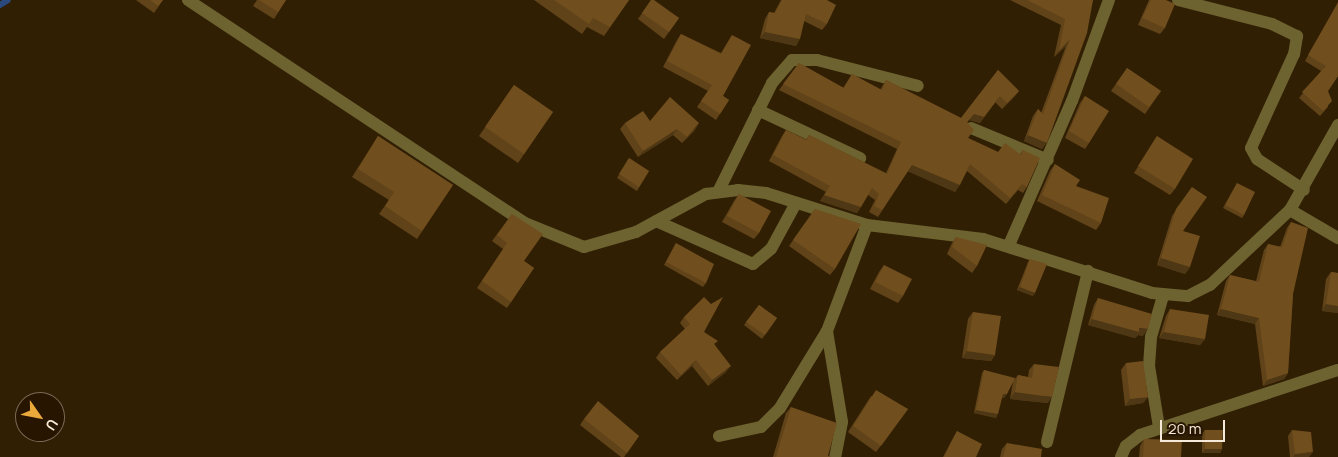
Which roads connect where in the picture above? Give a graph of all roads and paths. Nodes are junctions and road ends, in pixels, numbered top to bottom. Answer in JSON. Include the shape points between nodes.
{"nodes":[{"id":1,"x":188,"y":0,"type":"edge"},
{"id":2,"x":1109,"y":0,"type":"edge"},
{"id":3,"x":1178,"y":0,"type":"edge"},
{"id":4,"x":918,"y":86,"type":"dead end"},
{"id":5,"x":758,"y":110,"type":"junction"},
{"id":6,"x":1338,"y":125,"type":"edge"},
{"id":7,"x":971,"y":128,"type":"edge"},
{"id":8,"x":860,"y":158,"type":"edge"},
{"id":9,"x":1048,"y":160,"type":"junction"},
{"id":10,"x":719,"y":190,"type":"junction"},
{"id":11,"x":1304,"y":190,"type":"junction"},
{"id":12,"x":796,"y":203,"type":"junction"},
{"id":13,"x":1290,"y":210,"type":"junction"},
{"id":14,"x":656,"y":221,"type":"junction"},
{"id":15,"x":867,"y":224,"type":"junction"},
{"id":16,"x":1338,"y":238,"type":"edge"},
{"id":17,"x":1009,"y":246,"type":"junction"},
{"id":18,"x":1088,"y":271,"type":"junction"},
{"id":19,"x":1164,"y":296,"type":"junction"},
{"id":20,"x":827,"y":331,"type":"junction"},
{"id":21,"x":1338,"y":370,"type":"edge"},
{"id":22,"x":1159,"y":427,"type":"junction"},
{"id":23,"x":719,"y":436,"type":"dead end"},
{"id":24,"x":1047,"y":442,"type":"dead end"},
{"id":25,"x":835,"y":457,"type":"edge"},
{"id":26,"x":1122,"y":457,"type":"edge"}],
"edges":[{"from":1,"to":14,"type":"street","via":[[549,236],[584,247],[600,245]]},
{"from":2,"to":9,"type":"street"},
{"from":3,"to":11,"type":"street","via":[[1272,24],[1297,36],[1294,54],[1250,148],[1257,159]]},
{"from":4,"to":5,"type":"street","via":[[797,59],[780,69]]},
{"from":5,"to":8,"type":"street"},
{"from":5,"to":10,"type":"street"},
{"from":6,"to":11,"type":"street"},
{"from":7,"to":9,"type":"street"},
{"from":9,"to":17,"type":"street"},
{"from":10,"to":12,"type":"street","via":[[766,193]]},
{"from":10,"to":14,"type":"street"},
{"from":11,"to":13,"type":"street"},
{"from":12,"to":14,"type":"street","via":[[771,249],[753,264]]},
{"from":12,"to":15,"type":"street"},
{"from":13,"to":16,"type":"street"},
{"from":13,"to":19,"type":"street","via":[[1203,289],[1188,296]]},
{"from":15,"to":17,"type":"street"},
{"from":15,"to":20,"type":"street"},
{"from":17,"to":18,"type":"street"},
{"from":18,"to":19,"type":"street"},
{"from":18,"to":24,"type":"street"},
{"from":19,"to":22,"type":"street","via":[[1151,337],[1149,366]]},
{"from":20,"to":23,"type":"street","via":[[767,423]]},
{"from":20,"to":25,"type":"street","via":[[842,422]]},
{"from":21,"to":22,"type":"street"},
{"from":22,"to":26,"type":"street","via":[[1129,442]]}]}
